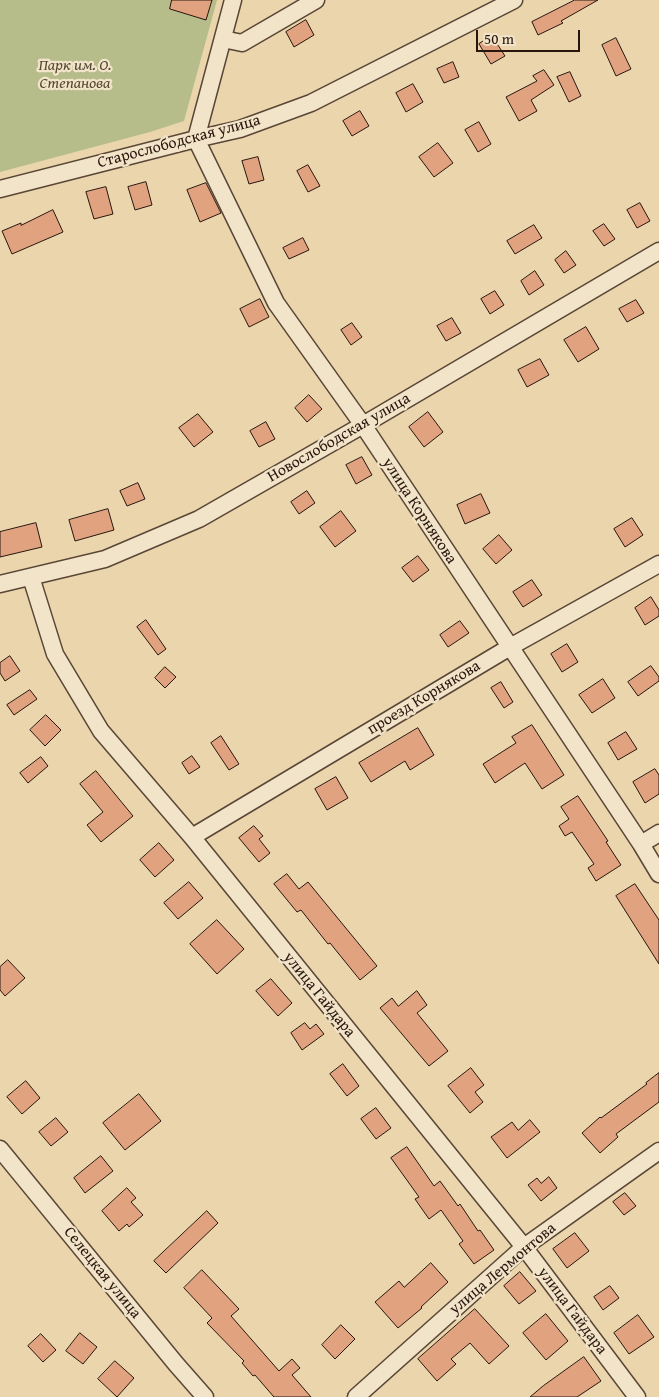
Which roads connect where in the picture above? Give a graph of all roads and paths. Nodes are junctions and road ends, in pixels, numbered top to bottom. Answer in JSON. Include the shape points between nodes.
{"nodes":[{"id":1,"x":233,"y":0,"type":"edge"},
{"id":2,"x":316,"y":0,"type":"edge"},
{"id":3,"x":514,"y":0,"type":"edge"},
{"id":4,"x":223,"y":39,"type":"junction"},
{"id":5,"x":196,"y":139,"type":"junction"},
{"id":6,"x":0,"y":189,"type":"edge"},
{"id":7,"x":659,"y":251,"type":"edge"},
{"id":8,"x":363,"y":425,"type":"junction"},
{"id":9,"x":659,"y":564,"type":"edge"},
{"id":10,"x":31,"y":577,"type":"junction"},
{"id":11,"x":0,"y":584,"type":"edge"},
{"id":12,"x":510,"y":647,"type":"junction"},
{"id":13,"x":659,"y":833,"type":"edge"},
{"id":14,"x":192,"y":837,"type":"junction"},
{"id":15,"x":641,"y":844,"type":"junction"},
{"id":16,"x":659,"y":874,"type":"edge"},
{"id":17,"x":0,"y":1149,"type":"edge"},
{"id":18,"x":659,"y":1151,"type":"edge"},
{"id":19,"x":524,"y":1247,"type":"junction"},
{"id":20,"x":206,"y":1397,"type":"edge"},
{"id":21,"x":356,"y":1397,"type":"edge"},
{"id":22,"x":637,"y":1397,"type":"edge"}],
"edges":[{"from":1,"to":4,"type":"street"},
{"from":2,"to":4,"type":"street","via":[[242,43]]},
{"from":3,"to":5,"type":"street","name":"Старослободская улица","via":[[311,103],[240,129]]},
{"from":4,"to":5,"type":"street"},
{"from":5,"to":6,"type":"street","name":"Старослободская улица"},
{"from":5,"to":8,"type":"street","name":"улица Корнякова","via":[[276,303]]},
{"from":7,"to":8,"type":"street","name":"Новослободская улица"},
{"from":8,"to":10,"type":"street","name":"Новослободская улица","via":[[199,518],[105,559]]},
{"from":8,"to":12,"type":"street","name":"улица Корнякова"},
{"from":9,"to":12,"type":"street","name":"проезд Корнякова"},
{"from":10,"to":11,"type":"street","name":"Новослободская улица"},
{"from":10,"to":14,"type":"street","name":"улица Гайдара","via":[[55,654],[101,731]]},
{"from":12,"to":14,"type":"street","name":"проезд Корнякова"},
{"from":12,"to":15,"type":"street","name":"улица Корнякова"},
{"from":13,"to":15,"type":"street"},
{"from":14,"to":19,"type":"street","name":"улица Гайдара"},
{"from":15,"to":16,"type":"street","name":"улица Корнякова"},
{"from":17,"to":20,"type":"street","name":"Селецкая улица"},
{"from":18,"to":19,"type":"street","name":"улица Лермонтова"},
{"from":19,"to":21,"type":"street","name":"улица Лермонтова"},
{"from":19,"to":22,"type":"street","name":"улица Гайдара"}]}
